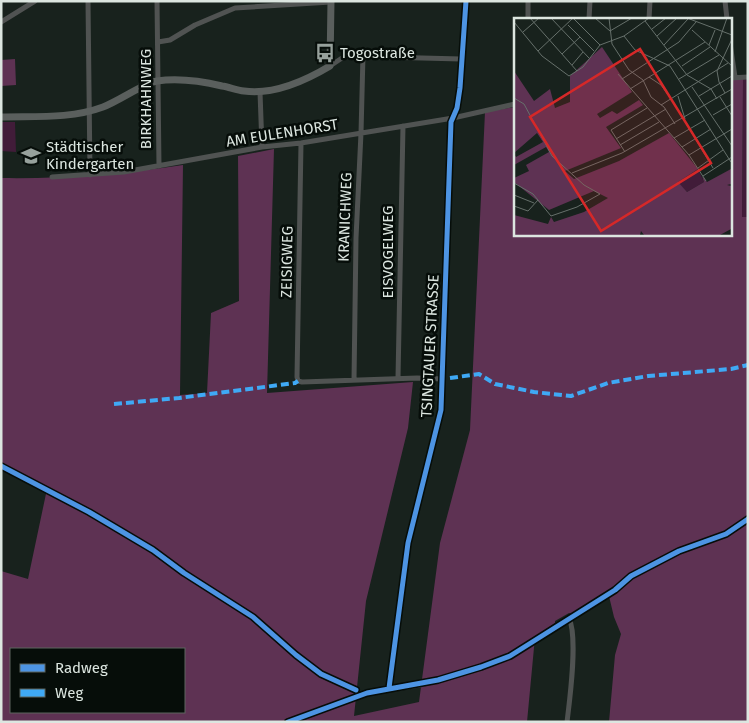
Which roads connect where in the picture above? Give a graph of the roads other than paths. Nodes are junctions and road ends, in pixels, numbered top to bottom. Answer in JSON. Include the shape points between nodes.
{"nodes":[{"id":1,"x":35,"y":1,"type":"edge"},
{"id":2,"x":88,"y":1,"type":"edge"},
{"id":3,"x":157,"y":1,"type":"edge"},
{"id":4,"x":466,"y":1,"type":"edge"},
{"id":5,"x":528,"y":1,"type":"edge"},
{"id":6,"x":590,"y":1,"type":"edge"},
{"id":7,"x":650,"y":1,"type":"edge"},
{"id":8,"x":725,"y":1,"type":"edge"},
{"id":9,"x":331,"y":2,"type":"edge"},
{"id":10,"x":528,"y":18,"type":"edge"},
{"id":11,"x":590,"y":18,"type":"edge"},
{"id":12,"x":649,"y":18,"type":"edge"},
{"id":13,"x":727,"y":18,"type":"edge"},
{"id":14,"x":1,"y":22,"type":"edge"},
{"id":15,"x":158,"y":42,"type":"junction"},
{"id":16,"x":363,"y":55,"type":"junction"},
{"id":17,"x":461,"y":59,"type":"junction"},
{"id":18,"x":330,"y":66,"type":"junction"},
{"id":19,"x":732,"y":78,"type":"edge"},
{"id":20,"x":748,"y":78,"type":"edge"},
{"id":21,"x":157,"y":81,"type":"junction"},
{"id":22,"x":260,"y":92,"type":"junction"},
{"id":23,"x":514,"y":104,"type":"edge"},
{"id":24,"x":88,"y":112,"type":"junction"},
{"id":25,"x":1,"y":116,"type":"edge"},
{"id":26,"x":453,"y":118,"type":"junction"},
{"id":27,"x":403,"y":126,"type":"junction"},
{"id":28,"x":361,"y":133,"type":"junction"},
{"id":29,"x":301,"y":143,"type":"junction"},
{"id":30,"x":262,"y":147,"type":"junction"},
{"id":31,"x":159,"y":166,"type":"junction"},
{"id":32,"x":90,"y":175,"type":"junction"},
{"id":33,"x":52,"y":176,"type":"dead end"},
{"id":34,"x":398,"y":378,"type":"junction"},
{"id":35,"x":443,"y":379,"type":"junction"},
{"id":36,"x":354,"y":380,"type":"junction"},
{"id":37,"x":389,"y":688,"type":"junction"},
{"id":38,"x":288,"y":722,"type":"edge"},
{"id":39,"x":567,"y":722,"type":"edge"}],
"edges":[{"from":1,"to":14,"type":"street"},
{"from":2,"to":24,"type":"street"},
{"from":3,"to":15,"type":"street","name":"BIRKHAHNWEG"},
{"from":4,"to":17,"type":"street","name":"TSINGTAUER STRASSE"},
{"from":5,"to":10,"type":"street"},
{"from":6,"to":11,"type":"street"},
{"from":7,"to":12,"type":"street"},
{"from":8,"to":13,"type":"street"},
{"from":9,"to":15,"type":"street","via":[[235,8],[170,40]]},
{"from":9,"to":18,"type":"street"},
{"from":15,"to":21,"type":"street","name":"BIRKHAHNWEG"},
{"from":16,"to":17,"type":"street"},
{"from":16,"to":18,"type":"street","via":[[345,56]]},
{"from":16,"to":28,"type":"street","name":"KRANICHWEG"},
{"from":17,"to":26,"type":"street","name":"TSINGTAUER STRASSE","via":[[457,108]]},
{"from":18,"to":22,"type":"street","via":[[300,81]]},
{"from":19,"to":20,"type":"street"},
{"from":21,"to":22,"type":"street","via":[[195,80]]},
{"from":21,"to":24,"type":"street"},
{"from":21,"to":31,"type":"street","name":"BIRKHAHNWEG"},
{"from":22,"to":30,"type":"street"},
{"from":23,"to":26,"type":"street","name":"AM EULENHORST"},
{"from":24,"to":25,"type":"street"},
{"from":24,"to":32,"type":"street"},
{"from":26,"to":27,"type":"street","name":"AM EULENHORST"},
{"from":26,"to":35,"type":"street","name":"TSINGTAUER STRASSE"},
{"from":27,"to":28,"type":"street","name":"AM EULENHORST"},
{"from":27,"to":34,"type":"street","name":"EISVOGELWEG"},
{"from":28,"to":29,"type":"street","name":"AM EULENHORST"},
{"from":28,"to":36,"type":"street","name":"KRANICHWEG"},
{"from":29,"to":30,"type":"street","name":"AM EULENHORST"},
{"from":29,"to":36,"type":"street","name":"ZEISIGWEG","via":[[297,377],[302,382]]},
{"from":30,"to":31,"type":"street","name":"AM EULENHORST"},
{"from":31,"to":32,"type":"street","name":"AM EULENHORST"},
{"from":32,"to":33,"type":"street","name":"AM EULENHORST"},
{"from":34,"to":35,"type":"street"},
{"from":34,"to":36,"type":"street"},
{"from":35,"to":37,"type":"street","name":"TSINGTAUER STRASSE","via":[[441,410],[408,543]]},
{"from":37,"to":38,"type":"street"},
{"from":37,"to":39,"type":"street","via":[[420,685],[500,660],[569,618],[572,656]]}]}
